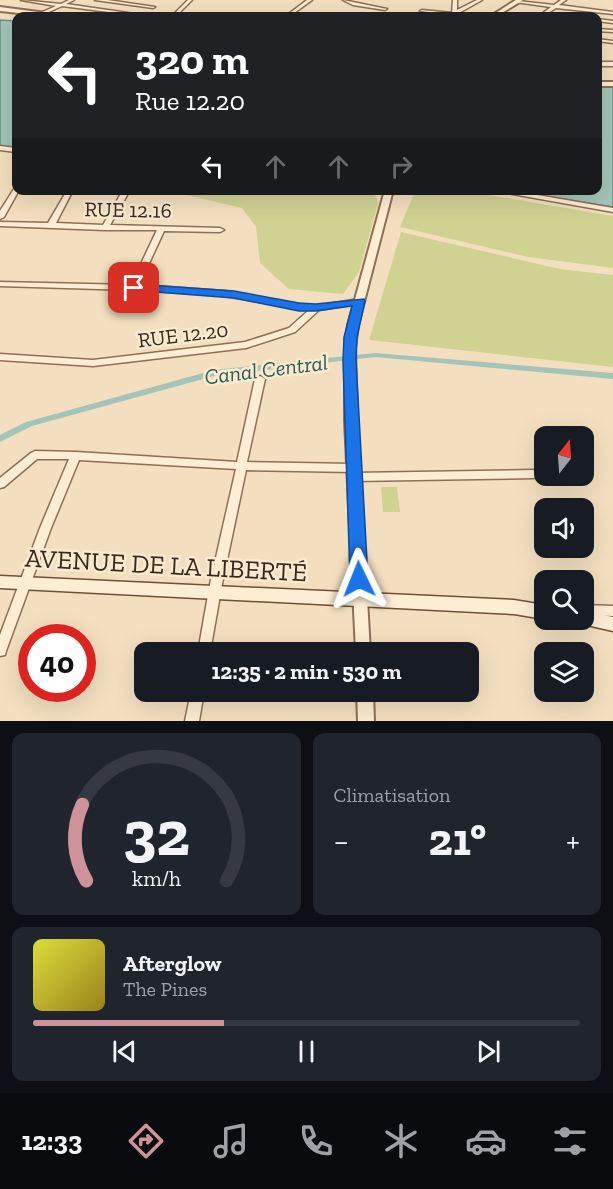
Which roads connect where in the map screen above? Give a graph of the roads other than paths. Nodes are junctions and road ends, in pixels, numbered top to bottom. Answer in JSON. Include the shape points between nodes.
{"nodes":[{"id":1,"x":23,"y":0,"type":"edge"},
{"id":2,"x":72,"y":0,"type":"edge"},
{"id":3,"x":97,"y":0,"type":"edge"},
{"id":4,"x":160,"y":0,"type":"edge"},
{"id":5,"x":190,"y":0,"type":"edge"},
{"id":6,"x":310,"y":0,"type":"edge"},
{"id":7,"x":345,"y":0,"type":"edge"},
{"id":8,"x":383,"y":0,"type":"edge"},
{"id":9,"x":480,"y":0,"type":"edge"},
{"id":10,"x":564,"y":0,"type":"edge"},
{"id":11,"x":519,"y":1,"type":"edge"},
{"id":12,"x":454,"y":3,"type":"edge"},
{"id":13,"x":128,"y":4,"type":"junction"},
{"id":14,"x":61,"y":5,"type":"junction"},
{"id":15,"x":555,"y":6,"type":"junction"},
{"id":16,"x":153,"y":7,"type":"junction"},
{"id":17,"x":467,"y":7,"type":"junction"},
{"id":18,"x":0,"y":9,"type":"edge"},
{"id":19,"x":385,"y":9,"type":"junction"},
{"id":20,"x":20,"y":12,"type":"edge"},
{"id":21,"x":46,"y":12,"type":"edge"},
{"id":22,"x":112,"y":12,"type":"joint"},
{"id":23,"x":149,"y":12,"type":"edge"},
{"id":24,"x":178,"y":12,"type":"edge"},
{"id":25,"x":294,"y":12,"type":"edge"},
{"id":26,"x":386,"y":12,"type":"edge"},
{"id":27,"x":458,"y":12,"type":"edge"},
{"id":28,"x":501,"y":12,"type":"edge"},
{"id":29,"x":547,"y":12,"type":"edge"},
{"id":30,"x":613,"y":13,"type":"edge"},
{"id":31,"x":13,"y":195,"type":"edge"},
{"id":32,"x":67,"y":195,"type":"edge"},
{"id":33,"x":124,"y":195,"type":"edge"},
{"id":34,"x":388,"y":195,"type":"edge"},
{"id":35,"x":523,"y":195,"type":"edge"},
{"id":36,"x":613,"y":210,"type":"edge"},
{"id":37,"x":0,"y":217,"type":"edge"},
{"id":38,"x":0,"y":224,"type":"edge"},
{"id":39,"x":51,"y":225,"type":"junction"},
{"id":40,"x":105,"y":228,"type":"junction"},
{"id":41,"x":161,"y":229,"type":"junction"},
{"id":42,"x":220,"y":230,"type":"dead end"},
{"id":43,"x":0,"y":284,"type":"edge"},
{"id":44,"x":134,"y":288,"type":"junction"},
{"id":45,"x":359,"y":301,"type":"junction"},
{"id":46,"x":316,"y":308,"type":"junction"},
{"id":47,"x":0,"y":357,"type":"edge"},
{"id":48,"x":260,"y":379,"type":"dead end"},
{"id":49,"x":76,"y":456,"type":"junction"},
{"id":50,"x":243,"y":466,"type":"junction"},
{"id":51,"x":353,"y":472,"type":"junction"},
{"id":52,"x":533,"y":474,"type":"dead end"},
{"id":53,"x":0,"y":484,"type":"edge"},
{"id":54,"x":0,"y":582,"type":"edge"},
{"id":55,"x":27,"y":583,"type":"junction"},
{"id":56,"x":213,"y":593,"type":"junction"},
{"id":57,"x":360,"y":600,"type":"junction"},
{"id":58,"x":534,"y":609,"type":"edge"},
{"id":59,"x":594,"y":610,"type":"edge"},
{"id":60,"x":613,"y":611,"type":"edge"},
{"id":61,"x":594,"y":620,"type":"edge"},
{"id":62,"x":613,"y":624,"type":"edge"},
{"id":63,"x":206,"y":642,"type":"edge"},
{"id":64,"x":362,"y":642,"type":"edge"},
{"id":65,"x":0,"y":651,"type":"edge"},
{"id":66,"x":195,"y":702,"type":"edge"},
{"id":67,"x":365,"y":702,"type":"edge"},
{"id":68,"x":192,"y":721,"type":"edge"},
{"id":69,"x":366,"y":721,"type":"edge"}],
"edges":[{"from":1,"to":14,"type":"street"},
{"from":2,"to":14,"type":"street"},
{"from":3,"to":13,"type":"street"},
{"from":4,"to":16,"type":"street"},
{"from":5,"to":24,"type":"street"},
{"from":6,"to":25,"type":"street"},
{"from":7,"to":19,"type":"street"},
{"from":8,"to":19,"type":"street"},
{"from":9,"to":17,"type":"street"},
{"from":10,"to":15,"type":"street"},
{"from":11,"to":15,"type":"street"},
{"from":11,"to":28,"type":"street"},
{"from":12,"to":17,"type":"street"},
{"from":13,"to":16,"type":"street"},
{"from":13,"to":22,"type":"street"},
{"from":14,"to":21,"type":"street"},
{"from":14,"to":22,"type":"street"},
{"from":15,"to":29,"type":"street"},
{"from":15,"to":30,"type":"street"},
{"from":16,"to":23,"type":"street"},
{"from":17,"to":27,"type":"street"},
{"from":18,"to":20,"type":"street"},
{"from":19,"to":26,"type":"street"},
{"from":31,"to":37,"type":"street"},
{"from":32,"to":39,"type":"street"},
{"from":33,"to":40,"type":"street"},
{"from":34,"to":45,"type":"street"},
{"from":35,"to":36,"type":"street"},
{"from":38,"to":39,"type":"street","name":"RUE 12.16"},
{"from":39,"to":40,"type":"street","name":"RUE 12.16"},
{"from":40,"to":41,"type":"street","name":"RUE 12.16"},
{"from":41,"to":42,"type":"street","name":"RUE 12.16"},
{"from":41,"to":44,"type":"street"},
{"from":43,"to":44,"type":"street"},
{"from":44,"to":46,"type":"street","via":[[234,294]]},
{"from":45,"to":46,"type":"street"},
{"from":45,"to":51,"type":"street","via":[[349,355]]},
{"from":46,"to":47,"type":"street","name":"RUE 12.20","via":[[292,330],[246,345],[93,363]]},
{"from":48,"to":50,"type":"street"},
{"from":49,"to":50,"type":"street"},
{"from":49,"to":53,"type":"street","via":[[34,455]]},
{"from":49,"to":55,"type":"street"},
{"from":50,"to":51,"type":"street"},
{"from":50,"to":56,"type":"street"},
{"from":51,"to":52,"type":"street"},
{"from":51,"to":57,"type":"street"},
{"from":54,"to":55,"type":"main road","name":"AVENUE DE LA LIBERTÉ"},
{"from":55,"to":56,"type":"main road","name":"AVENUE DE LA LIBERTÉ"},
{"from":55,"to":65,"type":"street"},
{"from":56,"to":57,"type":"main road","name":"AVENUE DE LA LIBERTÉ"},
{"from":56,"to":63,"type":"street"},
{"from":57,"to":58,"type":"main road","name":"AVENUE DE LA LIBERTÉ"},
{"from":57,"to":64,"type":"street"},
{"from":59,"to":60,"type":"street"},
{"from":61,"to":62,"type":"main road"},
{"from":66,"to":68,"type":"street"},
{"from":67,"to":69,"type":"street"}]}
